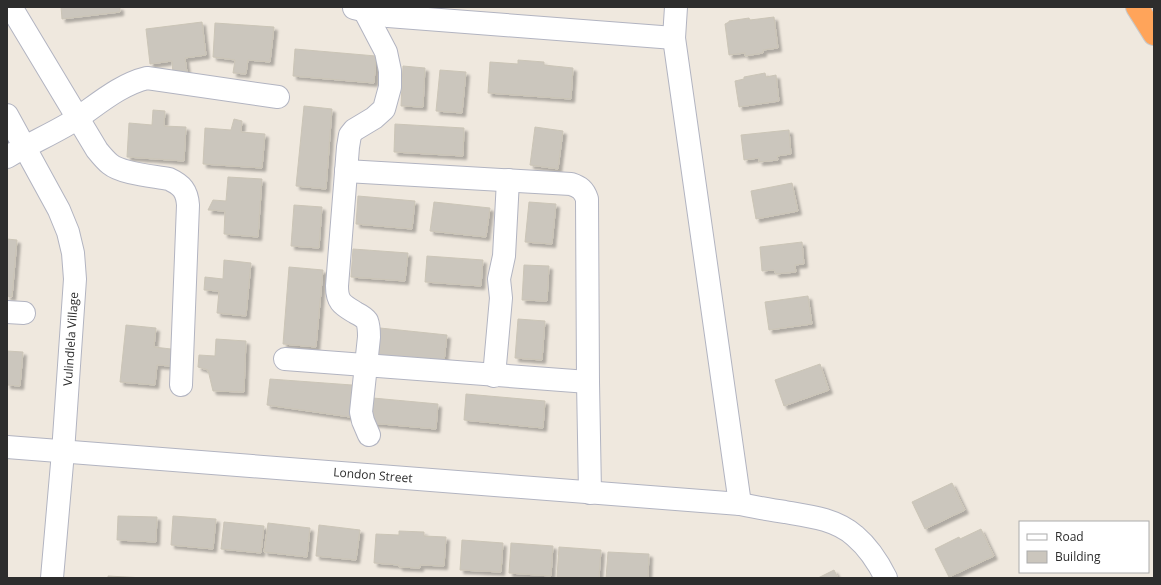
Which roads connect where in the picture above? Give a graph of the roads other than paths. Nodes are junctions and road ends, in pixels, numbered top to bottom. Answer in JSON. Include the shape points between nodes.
{"nodes":[{"id":1,"x":11,"y":7,"type":"edge"},
{"id":2,"x":676,"y":7,"type":"edge"},
{"id":3,"x":1137,"y":7,"type":"edge"},
{"id":4,"x":357,"y":9,"type":"edge"},
{"id":5,"x":1154,"y":34,"type":"edge"},
{"id":6,"x":674,"y":38,"type":"junction"},
{"id":7,"x":278,"y":97,"type":"dead end"},
{"id":8,"x":7,"y":115,"type":"edge"},
{"id":9,"x":78,"y":117,"type":"junction"},
{"id":10,"x":16,"y":152,"type":"edge"},
{"id":11,"x":346,"y":171,"type":"junction"},
{"id":12,"x":508,"y":180,"type":"junction"},
{"id":13,"x":285,"y":359,"type":"dead end"},
{"id":14,"x":366,"y":366,"type":"junction"},
{"id":15,"x":494,"y":376,"type":"junction"},
{"id":16,"x":588,"y":382,"type":"junction"},
{"id":17,"x":181,"y":385,"type":"dead end"},
{"id":18,"x":369,"y":435,"type":"dead end"},
{"id":19,"x":7,"y":447,"type":"edge"},
{"id":20,"x":63,"y":452,"type":"junction"},
{"id":21,"x":590,"y":492,"type":"junction"},
{"id":22,"x":740,"y":504,"type":"junction"},
{"id":23,"x":52,"y":578,"type":"edge"},
{"id":24,"x":886,"y":578,"type":"edge"}],
"edges":[{"from":1,"to":9,"type":"street"},
{"from":2,"to":6,"type":"street"},
{"from":3,"to":5,"type":"highway"},
{"from":4,"to":6,"type":"street","via":[[388,16]]},
{"from":4,"to":11,"type":"street","via":[[386,52],[390,87],[384,109],[350,135]]},
{"from":6,"to":22,"type":"street"},
{"from":7,"to":9,"type":"street","via":[[147,78],[129,84]]},
{"from":8,"to":10,"type":"street","name":"Vulindlela Village"},
{"from":9,"to":10,"type":"street"},
{"from":9,"to":17,"type":"street","via":[[97,150],[111,165],[120,170],[177,182],[187,196]]},
{"from":10,"to":20,"type":"street","name":"Vulindlela Village","via":[[59,210],[73,253],[76,279]]},
{"from":11,"to":12,"type":"street"},
{"from":11,"to":14,"type":"street","via":[[337,296],[340,302],[362,316],[369,327]]},
{"from":12,"to":15,"type":"street"},
{"from":12,"to":16,"type":"street","via":[[571,184],[585,192]]},
{"from":13,"to":14,"type":"street"},
{"from":14,"to":15,"type":"street"},
{"from":14,"to":18,"type":"street","via":[[361,412]]},
{"from":15,"to":16,"type":"street"},
{"from":16,"to":21,"type":"street"},
{"from":19,"to":20,"type":"street","name":"London Street"},
{"from":20,"to":21,"type":"street","name":"London Street"},
{"from":20,"to":23,"type":"street","name":"Vulindlela Village"},
{"from":21,"to":22,"type":"street","name":"London Street"},
{"from":22,"to":24,"type":"street","name":"London Street","via":[[819,518],[836,524],[854,535],[868,550]]}]}
